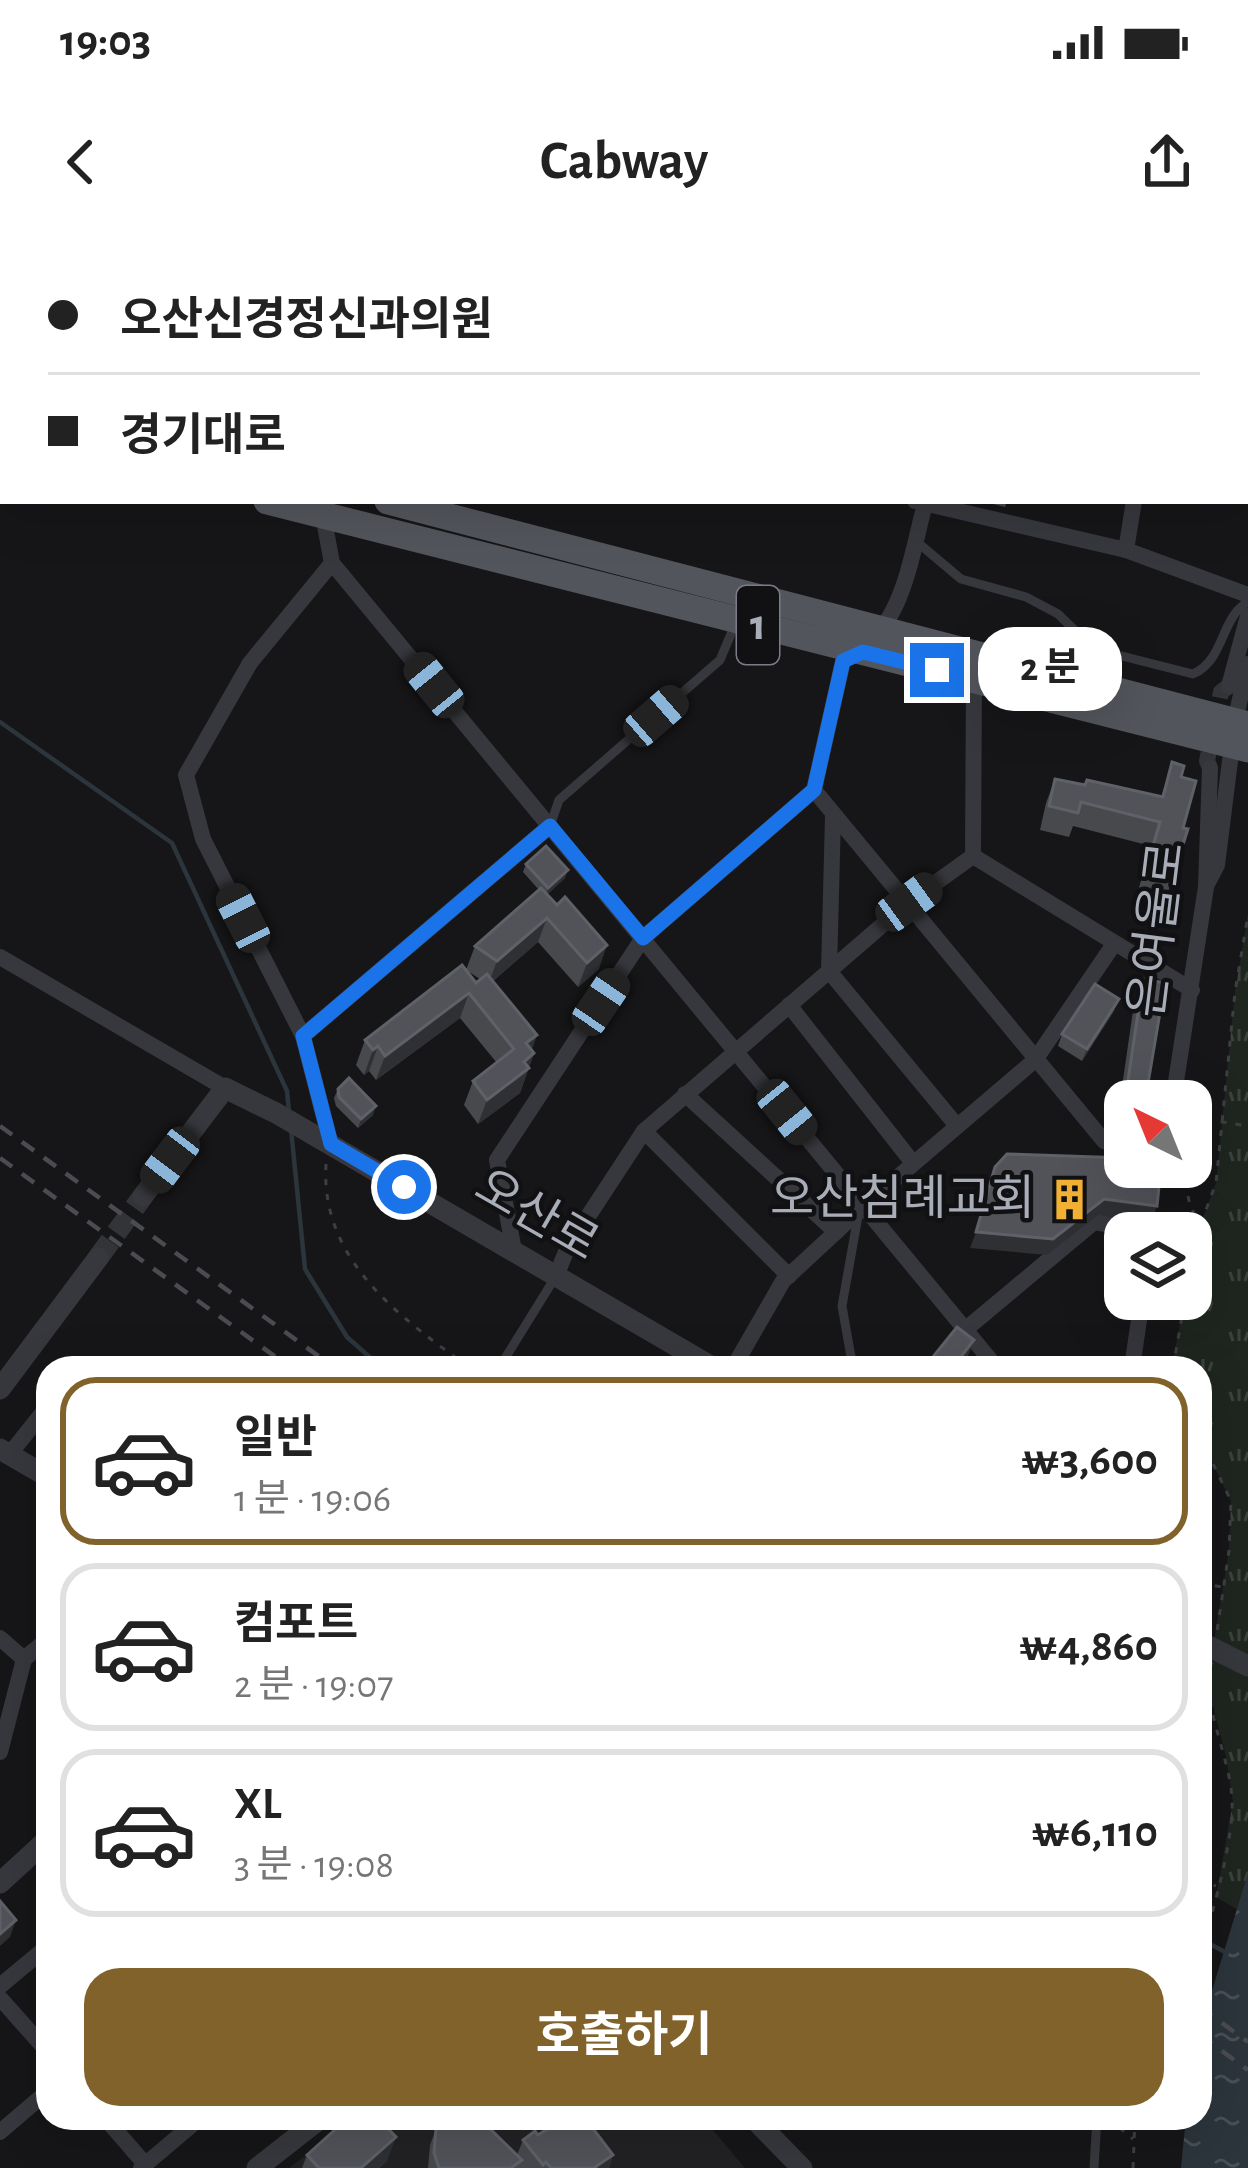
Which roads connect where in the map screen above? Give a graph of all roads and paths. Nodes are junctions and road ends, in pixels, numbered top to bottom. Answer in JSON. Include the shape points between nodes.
{"nodes":[{"id":1,"x":279,"y":504,"type":"edge"},
{"id":2,"x":414,"y":504,"type":"edge"},
{"id":3,"x":919,"y":504,"type":"edge"},
{"id":4,"x":923,"y":504,"type":"edge"},
{"id":5,"x":1134,"y":504,"type":"edge"},
{"id":6,"x":448,"y":508,"type":"edge"},
{"id":7,"x":323,"y":515,"type":"junction"},
{"id":8,"x":915,"y":541,"type":"junction"},
{"id":9,"x":1126,"y":550,"type":"junction"},
{"id":10,"x":332,"y":563,"type":"junction"},
{"id":11,"x":1248,"y":599,"type":"edge"},
{"id":12,"x":1248,"y":616,"type":"edge"},
{"id":13,"x":736,"y":620,"type":"junction"},
{"id":14,"x":871,"y":640,"type":"junction"},
{"id":15,"x":1248,"y":664,"type":"edge"},
{"id":16,"x":974,"y":680,"type":"junction"},
{"id":17,"x":1228,"y":686,"type":"tunnel mouth"},
{"id":18,"x":1241,"y":735,"type":"edge"},
{"id":19,"x":1210,"y":767,"type":"tunnel mouth"},
{"id":20,"x":814,"y":790,"type":"junction"},
{"id":21,"x":833,"y":815,"type":"junction"},
{"id":22,"x":550,"y":826,"type":"junction"},
{"id":23,"x":973,"y":856,"type":"junction"},
{"id":24,"x":1205,"y":887,"type":"junction"},
{"id":25,"x":909,"y":902,"type":"junction"},
{"id":26,"x":1248,"y":915,"type":"edge"},
{"id":27,"x":643,"y":938,"type":"junction"},
{"id":28,"x":1114,"y":944,"type":"junction"},
{"id":29,"x":0,"y":957,"type":"edge"},
{"id":30,"x":829,"y":970,"type":"junction"},
{"id":31,"x":1192,"y":990,"type":"junction"},
{"id":32,"x":789,"y":1005,"type":"junction"},
{"id":33,"x":303,"y":1036,"type":"junction"},
{"id":34,"x":735,"y":1050,"type":"junction"},
{"id":35,"x":1035,"y":1060,"type":"junction"},
{"id":36,"x":1177,"y":1080,"type":"edge"},
{"id":37,"x":225,"y":1088,"type":"junction"},
{"id":38,"x":686,"y":1094,"type":"junction"},
{"id":39,"x":1212,"y":1121,"type":"edge"},
{"id":40,"x":1222,"y":1122,"type":"junction"},
{"id":41,"x":957,"y":1126,"type":"junction"},
{"id":42,"x":1248,"y":1126,"type":"edge"},
{"id":43,"x":644,"y":1130,"type":"junction"},
{"id":44,"x":323,"y":1140,"type":"junction"},
{"id":45,"x":1104,"y":1142,"type":"edge"},
{"id":46,"x":913,"y":1163,"type":"junction"},
{"id":47,"x":143,"y":1196,"type":"tunnel mouth"},
{"id":48,"x":861,"y":1208,"type":"junction"},
{"id":49,"x":1206,"y":1212,"type":"edge"},
{"id":50,"x":1104,"y":1224,"type":"edge"},
{"id":51,"x":836,"y":1232,"type":"junction"},
{"id":52,"x":514,"y":1251,"type":"junction"},
{"id":53,"x":98,"y":1258,"type":"tunnel mouth"},
{"id":54,"x":556,"y":1276,"type":"junction"},
{"id":55,"x":789,"y":1276,"type":"junction"},
{"id":56,"x":1139,"y":1320,"type":"edge"},
{"id":57,"x":1181,"y":1320,"type":"edge"},
{"id":58,"x":966,"y":1330,"type":"junction"},
{"id":59,"x":454,"y":1356,"type":"edge"},
{"id":60,"x":506,"y":1356,"type":"edge"},
{"id":61,"x":688,"y":1356,"type":"edge"},
{"id":62,"x":740,"y":1356,"type":"edge"},
{"id":63,"x":851,"y":1356,"type":"edge"},
{"id":64,"x":988,"y":1356,"type":"edge"},
{"id":65,"x":1134,"y":1356,"type":"edge"},
{"id":66,"x":1175,"y":1356,"type":"edge"},
{"id":67,"x":0,"y":1389,"type":"edge"},
{"id":68,"x":36,"y":1419,"type":"edge"},
{"id":69,"x":5,"y":1452,"type":"edge"},
{"id":70,"x":36,"y":1471,"type":"edge"},
{"id":71,"x":1212,"y":1585,"type":"edge"},
{"id":72,"x":1223,"y":1588,"type":"dead end"},
{"id":73,"x":0,"y":1638,"type":"edge"},
{"id":74,"x":1212,"y":1648,"type":"edge"},
{"id":75,"x":36,"y":1649,"type":"edge"},
{"id":76,"x":24,"y":1659,"type":"junction"},
{"id":77,"x":1248,"y":1666,"type":"edge"},
{"id":78,"x":0,"y":1752,"type":"edge"},
{"id":79,"x":36,"y":1850,"type":"edge"},
{"id":80,"x":0,"y":1883,"type":"edge"},
{"id":81,"x":1212,"y":1884,"type":"edge"},
{"id":82,"x":1218,"y":1886,"type":"dead end"},
{"id":83,"x":1216,"y":1897,"type":"dead end"},
{"id":84,"x":1212,"y":1912,"type":"edge"},
{"id":85,"x":36,"y":1956,"type":"edge"},
{"id":86,"x":0,"y":1986,"type":"edge"},
{"id":87,"x":0,"y":1997,"type":"edge"},
{"id":88,"x":36,"y":2038,"type":"edge"},
{"id":89,"x":36,"y":2101,"type":"edge"},
{"id":90,"x":114,"y":2130,"type":"edge"},
{"id":91,"x":186,"y":2130,"type":"edge"},
{"id":92,"x":306,"y":2130,"type":"edge"},
{"id":93,"x":765,"y":2130,"type":"edge"},
{"id":94,"x":1096,"y":2130,"type":"edge"},
{"id":95,"x":1122,"y":2130,"type":"edge"},
{"id":96,"x":1134,"y":2130,"type":"edge"},
{"id":97,"x":0,"y":2132,"type":"edge"},
{"id":98,"x":1134,"y":2140,"type":"junction"},
{"id":99,"x":143,"y":2166,"type":"edge"},
{"id":100,"x":257,"y":2168,"type":"edge"},
{"id":101,"x":802,"y":2168,"type":"edge"},
{"id":102,"x":1094,"y":2168,"type":"edge"},
{"id":103,"x":1133,"y":2168,"type":"edge"}],
"edges":[{"from":1,"to":7,"type":"main road","number":"1"},
{"from":2,"to":6,"type":"main road","number":"1"},
{"from":3,"to":8,"type":"street"},
{"from":4,"to":9,"type":"street"},
{"from":5,"to":9,"type":"street"},
{"from":6,"to":14,"type":"main road","number":"1"},
{"from":7,"to":10,"type":"street"},
{"from":7,"to":13,"type":"main road","number":"1"},
{"from":8,"to":11,"type":"lane","via":[[961,579],[1058,614],[1094,650],[1193,674],[1215,657]]},
{"from":8,"to":14,"type":"street","via":[[896,613]]},
{"from":9,"to":11,"type":"street"},
{"from":10,"to":22,"type":"street"},
{"from":10,"to":33,"type":"street","via":[[250,664],[186,775],[202,839]]},
{"from":12,"to":17,"type":"street"},
{"from":13,"to":14,"type":"main road","number":"1"},
{"from":13,"to":22,"type":"lane","via":[[720,660],[559,800]]},
{"from":14,"to":16,"type":"main road","number":"1"},
{"from":14,"to":18,"type":"main road","number":"1"},
{"from":14,"to":20,"type":"street","via":[[843,661]]},
{"from":15,"to":18,"type":"street"},
{"from":16,"to":18,"type":"main road","number":"1"},
{"from":16,"to":23,"type":"street"},
{"from":18,"to":24,"type":"street","via":[[1217,865]]},
{"from":19,"to":24,"type":"street","name":"은여울로"},
{"from":20,"to":21,"type":"street"},
{"from":20,"to":27,"type":"street"},
{"from":21,"to":25,"type":"street"},
{"from":21,"to":30,"type":"street"},
{"from":22,"to":27,"type":"street"},
{"from":22,"to":33,"type":"street"},
{"from":23,"to":25,"type":"street"},
{"from":23,"to":28,"type":"street"},
{"from":24,"to":31,"type":"street","name":"은여울로"},
{"from":25,"to":30,"type":"street"},
{"from":25,"to":35,"type":"street"},
{"from":26,"to":40,"type":"path"},
{"from":27,"to":34,"type":"street"},
{"from":27,"to":52,"type":"street","via":[[497,1160]]},
{"from":28,"to":31,"type":"street"},
{"from":28,"to":35,"type":"street"},
{"from":29,"to":37,"type":"street"},
{"from":30,"to":32,"type":"street"},
{"from":30,"to":41,"type":"street"},
{"from":31,"to":36,"type":"street","name":"은여울로"},
{"from":32,"to":34,"type":"street"},
{"from":32,"to":46,"type":"street"},
{"from":33,"to":44,"type":"street"},
{"from":34,"to":38,"type":"street"},
{"from":34,"to":48,"type":"street"},
{"from":35,"to":41,"type":"street"},
{"from":35,"to":45,"type":"street"},
{"from":37,"to":44,"type":"street","name":"오산로"},
{"from":37,"to":47,"type":"street"},
{"from":38,"to":43,"type":"street"},
{"from":38,"to":51,"type":"street"},
{"from":39,"to":40,"type":"path"},
{"from":40,"to":42,"type":"path"},
{"from":40,"to":49,"type":"path"},
{"from":41,"to":46,"type":"street"},
{"from":43,"to":54,"type":"street"},
{"from":43,"to":55,"type":"street"},
{"from":44,"to":52,"type":"street","name":"오산로"},
{"from":44,"to":59,"type":"path","via":[[333,1216],[356,1264],[392,1311]]},
{"from":46,"to":48,"type":"street"},
{"from":48,"to":51,"type":"street"},
{"from":48,"to":58,"type":"street"},
{"from":48,"to":63,"type":"lane","via":[[842,1306]]},
{"from":50,"to":58,"type":"street","via":[[1094,1222]]},
{"from":51,"to":55,"type":"street"},
{"from":52,"to":54,"type":"street","name":"오산로"},
{"from":53,"to":67,"type":"street"},
{"from":54,"to":60,"type":"lane"},
{"from":54,"to":61,"type":"street","name":"오산로"},
{"from":55,"to":62,"type":"street"},
{"from":56,"to":65,"type":"street"},
{"from":57,"to":66,"type":"path"},
{"from":58,"to":64,"type":"street"},
{"from":68,"to":69,"type":"street"},
{"from":69,"to":70,"type":"street"},
{"from":71,"to":72,"type":"path"},
{"from":73,"to":76,"type":"street"},
{"from":74,"to":77,"type":"street","bridge":true},
{"from":75,"to":76,"type":"street"},
{"from":76,"to":78,"type":"street"},
{"from":79,"to":80,"type":"street"},
{"from":81,"to":82,"type":"path"},
{"from":83,"to":84,"type":"path"},
{"from":85,"to":86,"type":"street"},
{"from":87,"to":88,"type":"street"},
{"from":89,"to":97,"type":"street"},
{"from":90,"to":99,"type":"street"},
{"from":91,"to":99,"type":"street"},
{"from":92,"to":100,"type":"street"},
{"from":93,"to":101,"type":"street"},
{"from":94,"to":102,"type":"lane"},
{"from":95,"to":98,"type":"path"},
{"from":96,"to":98,"type":"path"},
{"from":98,"to":103,"type":"path"}]}
